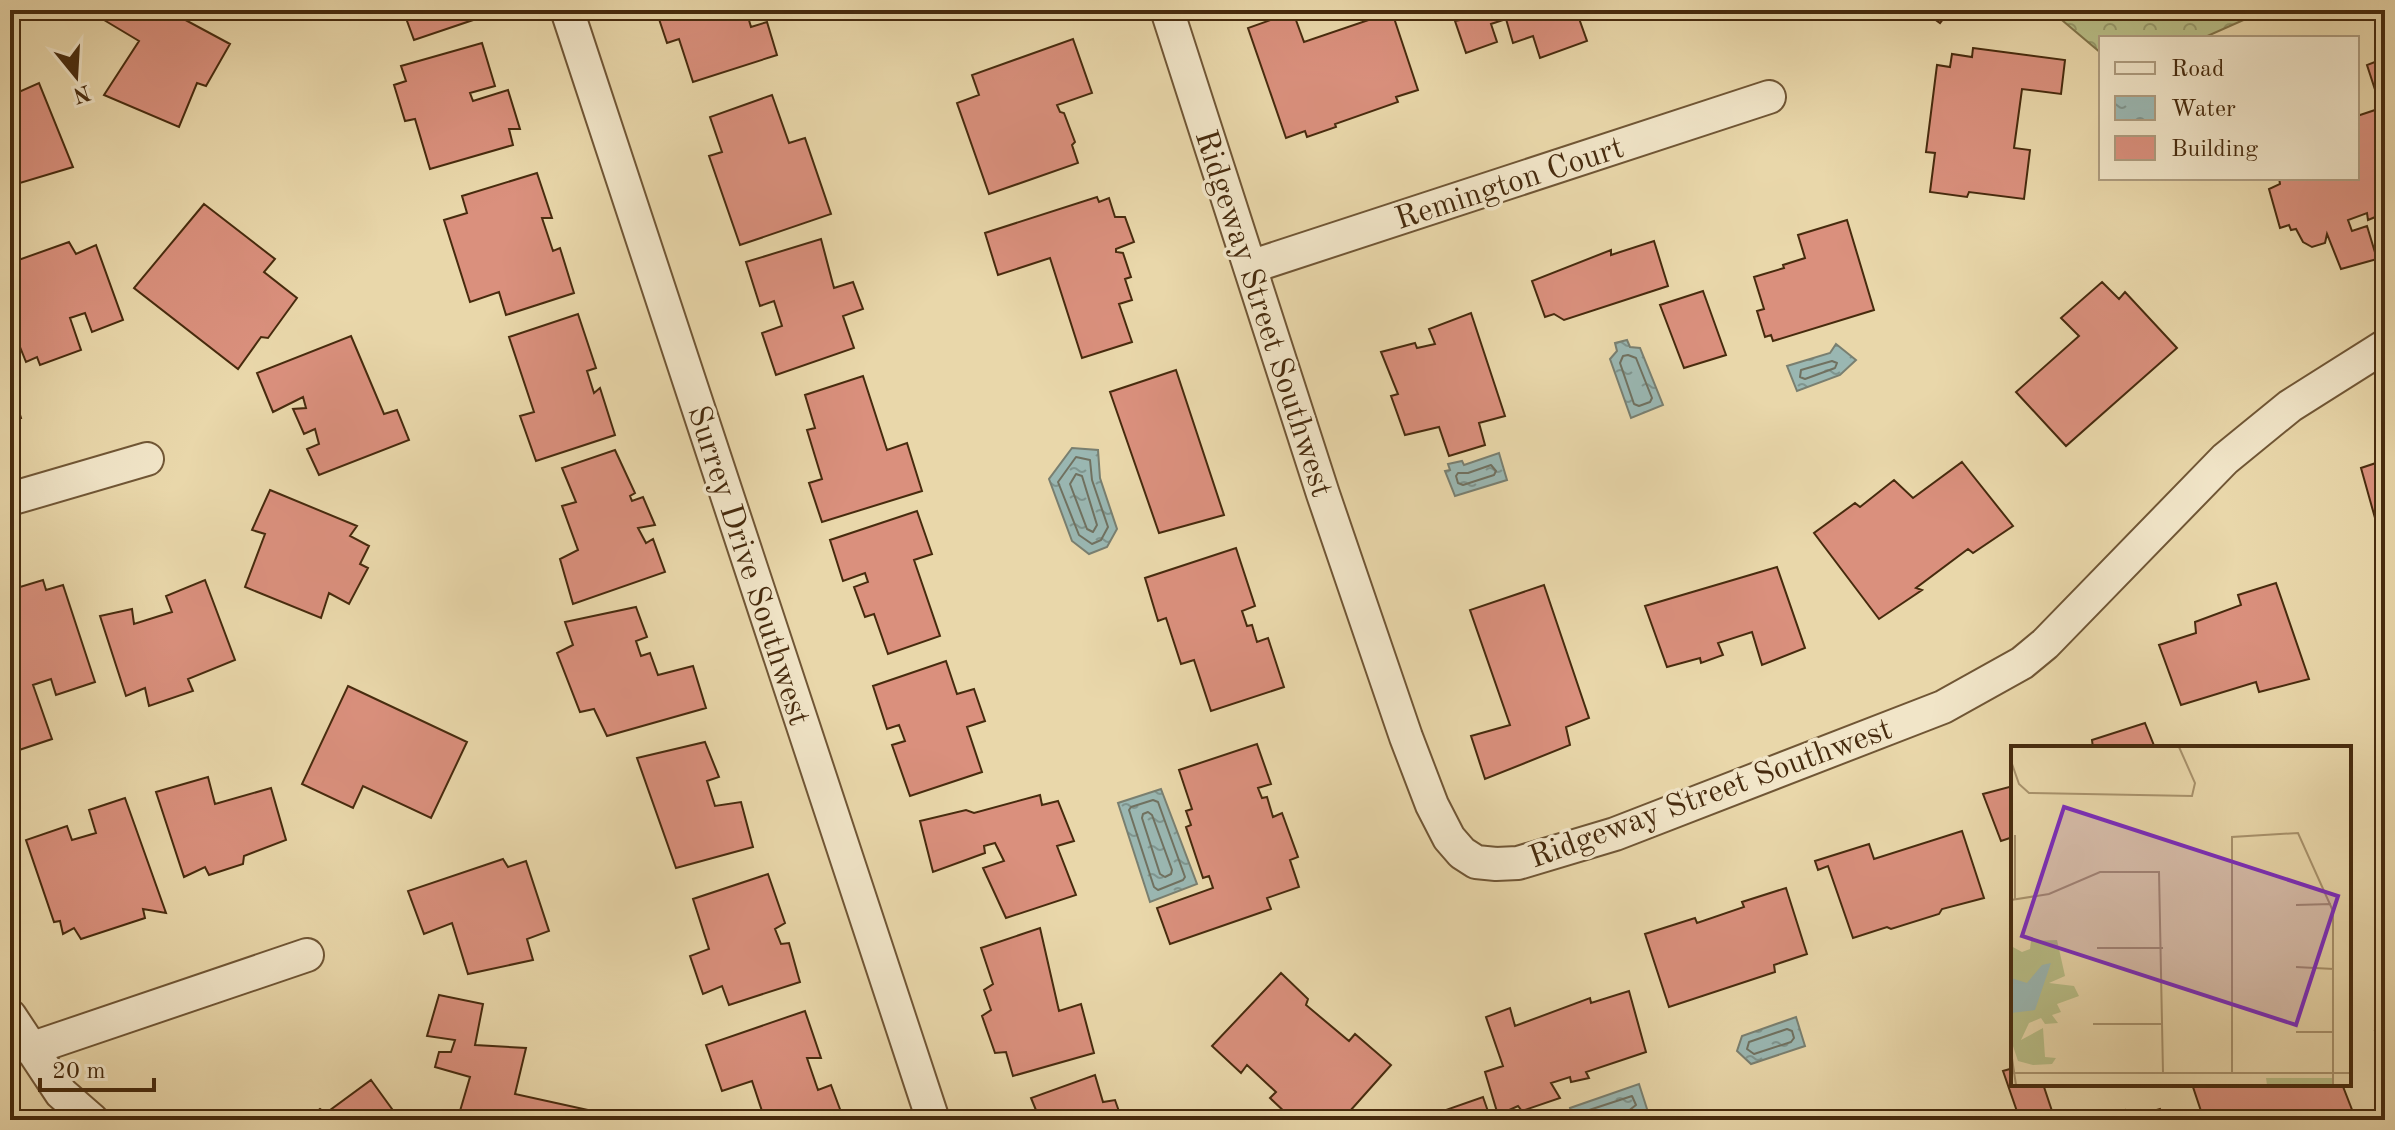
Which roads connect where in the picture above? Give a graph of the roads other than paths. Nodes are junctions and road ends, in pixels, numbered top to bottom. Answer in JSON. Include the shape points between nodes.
{"nodes":[{"id":1,"x":567,"y":10,"type":"edge"},
{"id":2,"x":1167,"y":10,"type":"edge"},
{"id":3,"x":1769,"y":97,"type":"dead end"},
{"id":4,"x":1250,"y":267,"type":"junction"},
{"id":5,"x":2385,"y":346,"type":"edge"},
{"id":6,"x":147,"y":459,"type":"dead end"},
{"id":7,"x":10,"y":499,"type":"edge"},
{"id":8,"x":307,"y":955,"type":"dead end"},
{"id":9,"x":10,"y":1016,"type":"edge"},
{"id":10,"x":30,"y":1049,"type":"junction"},
{"id":11,"x":92,"y":1120,"type":"edge"},
{"id":12,"x":933,"y":1120,"type":"edge"}],
"edges":[{"from":1,"to":12,"type":"street","name":"Surrey Drive Southwest"},
{"from":2,"to":4,"type":"street","name":"Ridgeway Street Southwest"},
{"from":3,"to":4,"type":"street","name":"Remington Court"},
{"from":4,"to":5,"type":"street","name":"Ridgeway Street Southwest","via":[[1432,805],[1462,853],[1476,862],[1496,864],[1518,863],[1645,822],[1943,707],[2022,663],[2225,459],[2290,406]]},
{"from":6,"to":7,"type":"street"},
{"from":8,"to":10,"type":"street"},
{"from":9,"to":10,"type":"street"},
{"from":10,"to":11,"type":"street","via":[[61,1093]]}]}
